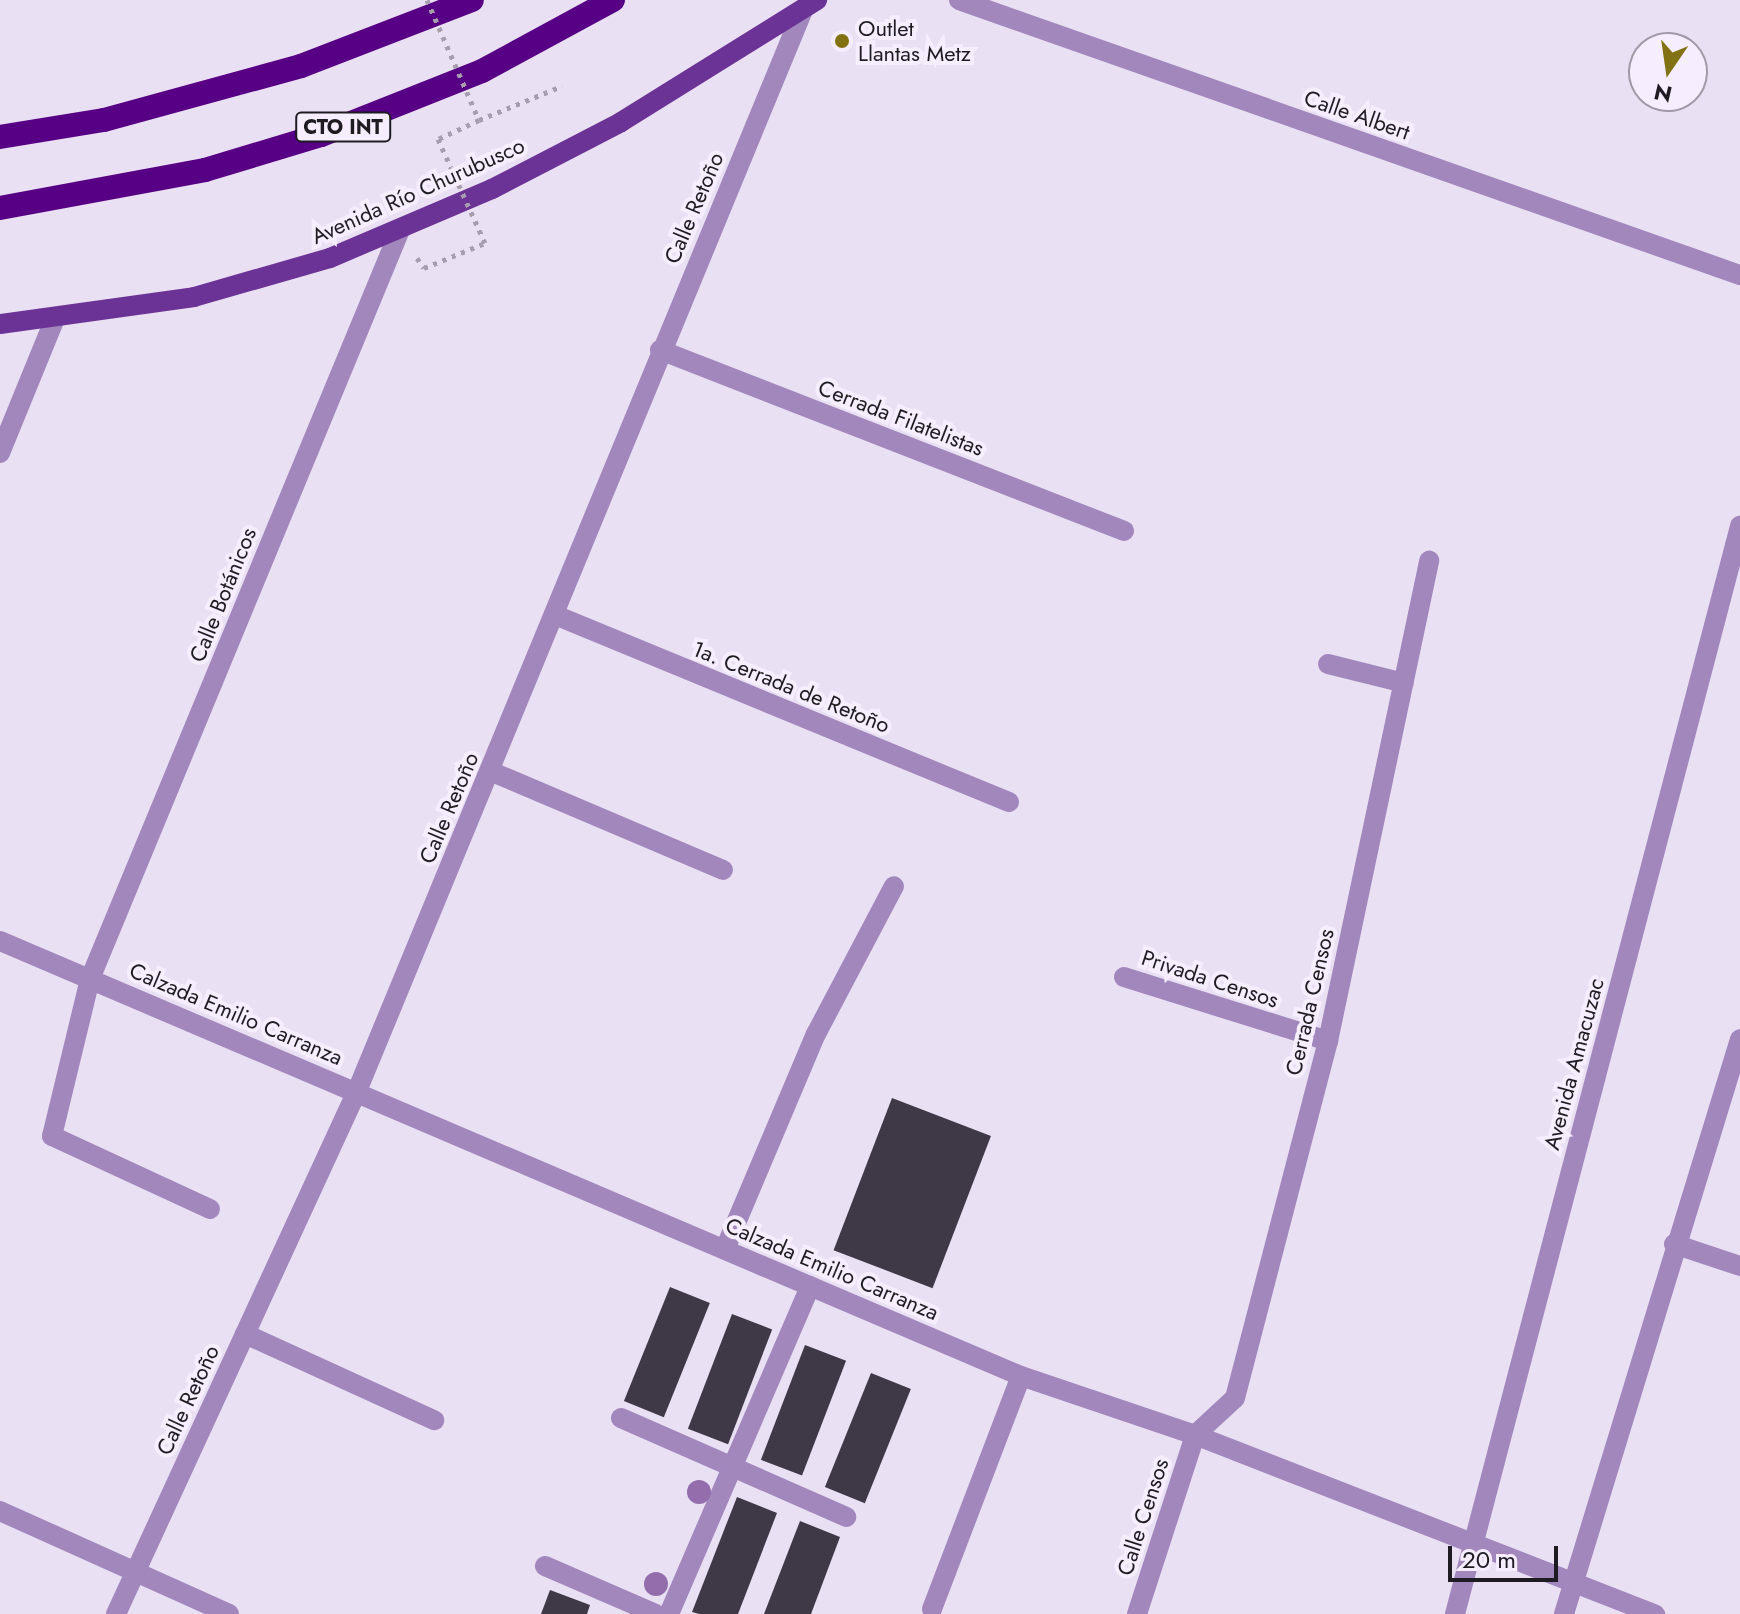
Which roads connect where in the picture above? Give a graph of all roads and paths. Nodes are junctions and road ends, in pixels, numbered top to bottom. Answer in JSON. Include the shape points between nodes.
{"nodes":[{"id":1,"x":427,"y":0,"type":"edge"},
{"id":2,"x":472,"y":0,"type":"edge"},
{"id":3,"x":613,"y":0,"type":"edge"},
{"id":4,"x":959,"y":0,"type":"edge"},
{"id":5,"x":810,"y":5,"type":"edge"},
{"id":6,"x":562,"y":86,"type":"dead end"},
{"id":7,"x":479,"y":120,"type":"junction"},
{"id":8,"x":0,"y":137,"type":"edge"},
{"id":9,"x":0,"y":208,"type":"edge"},
{"id":10,"x":400,"y":230,"type":"junction"},
{"id":11,"x":424,"y":268,"type":"dead end"},
{"id":12,"x":1740,"y":275,"type":"edge"},
{"id":13,"x":54,"y":321,"type":"junction"},
{"id":14,"x":0,"y":324,"type":"edge"},
{"id":15,"x":660,"y":350,"type":"junction"},
{"id":16,"x":0,"y":453,"type":"edge"},
{"id":17,"x":1740,"y":526,"type":"edge"},
{"id":18,"x":1124,"y":531,"type":"dead end"},
{"id":19,"x":1429,"y":561,"type":"dead end"},
{"id":20,"x":555,"y":615,"type":"junction"},
{"id":21,"x":1328,"y":664,"type":"dead end"},
{"id":22,"x":1404,"y":683,"type":"junction"},
{"id":23,"x":490,"y":771,"type":"junction"},
{"id":24,"x":1009,"y":802,"type":"dead end"},
{"id":25,"x":723,"y":870,"type":"dead end"},
{"id":26,"x":894,"y":886,"type":"dead end"},
{"id":27,"x":0,"y":941,"type":"edge"},
{"id":28,"x":1124,"y":977,"type":"dead end"},
{"id":29,"x":90,"y":979,"type":"junction"},
{"id":30,"x":1740,"y":1039,"type":"edge"},
{"id":31,"x":1328,"y":1041,"type":"junction"},
{"id":32,"x":357,"y":1091,"type":"junction"},
{"id":33,"x":210,"y":1209,"type":"dead end"},
{"id":34,"x":1674,"y":1244,"type":"junction"},
{"id":35,"x":725,"y":1249,"type":"junction"},
{"id":36,"x":1740,"y":1266,"type":"edge"},
{"id":37,"x":810,"y":1286,"type":"junction"},
{"id":38,"x":245,"y":1334,"type":"junction"},
{"id":39,"x":1021,"y":1376,"type":"junction"},
{"id":40,"x":621,"y":1418,"type":"dead end"},
{"id":41,"x":434,"y":1420,"type":"dead end"},
{"id":42,"x":1195,"y":1435,"type":"junction"},
{"id":43,"x":732,"y":1469,"type":"junction"},
{"id":44,"x":0,"y":1511,"type":"edge"},
{"id":45,"x":846,"y":1517,"type":"dead end"},
{"id":46,"x":1473,"y":1544,"type":"junction"},
{"id":47,"x":545,"y":1566,"type":"dead end"},
{"id":48,"x":135,"y":1571,"type":"junction"},
{"id":49,"x":1574,"y":1580,"type":"junction"},
{"id":50,"x":932,"y":1609,"type":"dead end"},
{"id":51,"x":116,"y":1614,"type":"edge"},
{"id":52,"x":229,"y":1614,"type":"edge"},
{"id":53,"x":656,"y":1614,"type":"edge"},
{"id":54,"x":669,"y":1614,"type":"edge"},
{"id":55,"x":1137,"y":1614,"type":"edge"},
{"id":56,"x":1455,"y":1614,"type":"edge"},
{"id":57,"x":1564,"y":1614,"type":"edge"},
{"id":58,"x":1655,"y":1614,"type":"edge"}],
"edges":[{"from":1,"to":7,"type":"path","bridge":true},
{"from":2,"to":8,"type":"highway","via":[[301,66],[104,120]]},
{"from":3,"to":9,"type":"highway","number":"CTO INT","via":[[482,71],[321,135],[205,170]]},
{"from":4,"to":12,"type":"street","name":"Calle Albert"},
{"from":5,"to":10,"type":"main road","name":"Avenida Río Churubusco","via":[[621,122]]},
{"from":5,"to":15,"type":"street","name":"Calle Retoño"},
{"from":6,"to":7,"type":"path"},
{"from":7,"to":11,"type":"path","bridge":true,"via":[[438,139],[485,243]]},
{"from":10,"to":13,"type":"main road","name":"Avenida Río Churubusco","via":[[330,258],[194,297]]},
{"from":10,"to":29,"type":"street","name":"Calle Botánicos"},
{"from":13,"to":14,"type":"main road","name":"Avenida Río Churubusco"},
{"from":13,"to":16,"type":"street"},
{"from":15,"to":18,"type":"street","name":"Cerrada Filatelistas"},
{"from":15,"to":20,"type":"street","name":"Calle Retoño"},
{"from":17,"to":46,"type":"street","name":"Avenida Amacuzac"},
{"from":19,"to":22,"type":"street","name":"Cerrada Censos"},
{"from":20,"to":23,"type":"street","name":"Calle Retoño"},
{"from":20,"to":24,"type":"street","name":"1a. Cerrada de Retoño"},
{"from":21,"to":22,"type":"street"},
{"from":22,"to":31,"type":"street","name":"Cerrada Censos"},
{"from":23,"to":25,"type":"street"},
{"from":23,"to":32,"type":"street","name":"Calle Retoño"},
{"from":26,"to":35,"type":"street","via":[[816,1034]]},
{"from":27,"to":29,"type":"street","name":"Calzada Emilio Carranza"},
{"from":28,"to":31,"type":"street","name":"Privada Censos"},
{"from":29,"to":32,"type":"street","name":"Calzada Emilio Carranza"},
{"from":29,"to":33,"type":"street","name":"Calle Botánicos","via":[[52,1136]]},
{"from":30,"to":34,"type":"street"},
{"from":31,"to":42,"type":"street","name":"Cerrada Censos","via":[[1235,1398]]},
{"from":32,"to":35,"type":"street","name":"Calzada Emilio Carranza"},
{"from":32,"to":38,"type":"street","name":"Calle Retoño"},
{"from":34,"to":36,"type":"street"},
{"from":34,"to":49,"type":"street"},
{"from":35,"to":37,"type":"street","name":"Calzada Emilio Carranza"},
{"from":37,"to":39,"type":"street","name":"Calzada Emilio Carranza"},
{"from":37,"to":43,"type":"street"},
{"from":38,"to":41,"type":"street"},
{"from":38,"to":48,"type":"street","name":"Calle Retoño"},
{"from":39,"to":42,"type":"street","name":"Calzada Emilio Carranza"},
{"from":39,"to":50,"type":"street"},
{"from":40,"to":43,"type":"street"},
{"from":42,"to":46,"type":"street","name":"Calzada Emilio Carranza"},
{"from":42,"to":55,"type":"street","name":"Calle Censos"},
{"from":43,"to":45,"type":"street"},
{"from":43,"to":54,"type":"street"},
{"from":44,"to":48,"type":"street"},
{"from":46,"to":49,"type":"street","name":"Calzada Emilio Carranza"},
{"from":46,"to":56,"type":"street","name":"Avenida Amacuzac"},
{"from":47,"to":53,"type":"street"},
{"from":48,"to":51,"type":"street","name":"Calle Retoño"},
{"from":48,"to":52,"type":"street"},
{"from":49,"to":57,"type":"street"},
{"from":49,"to":58,"type":"street","name":"Calzada Emilio Carranza"}]}
